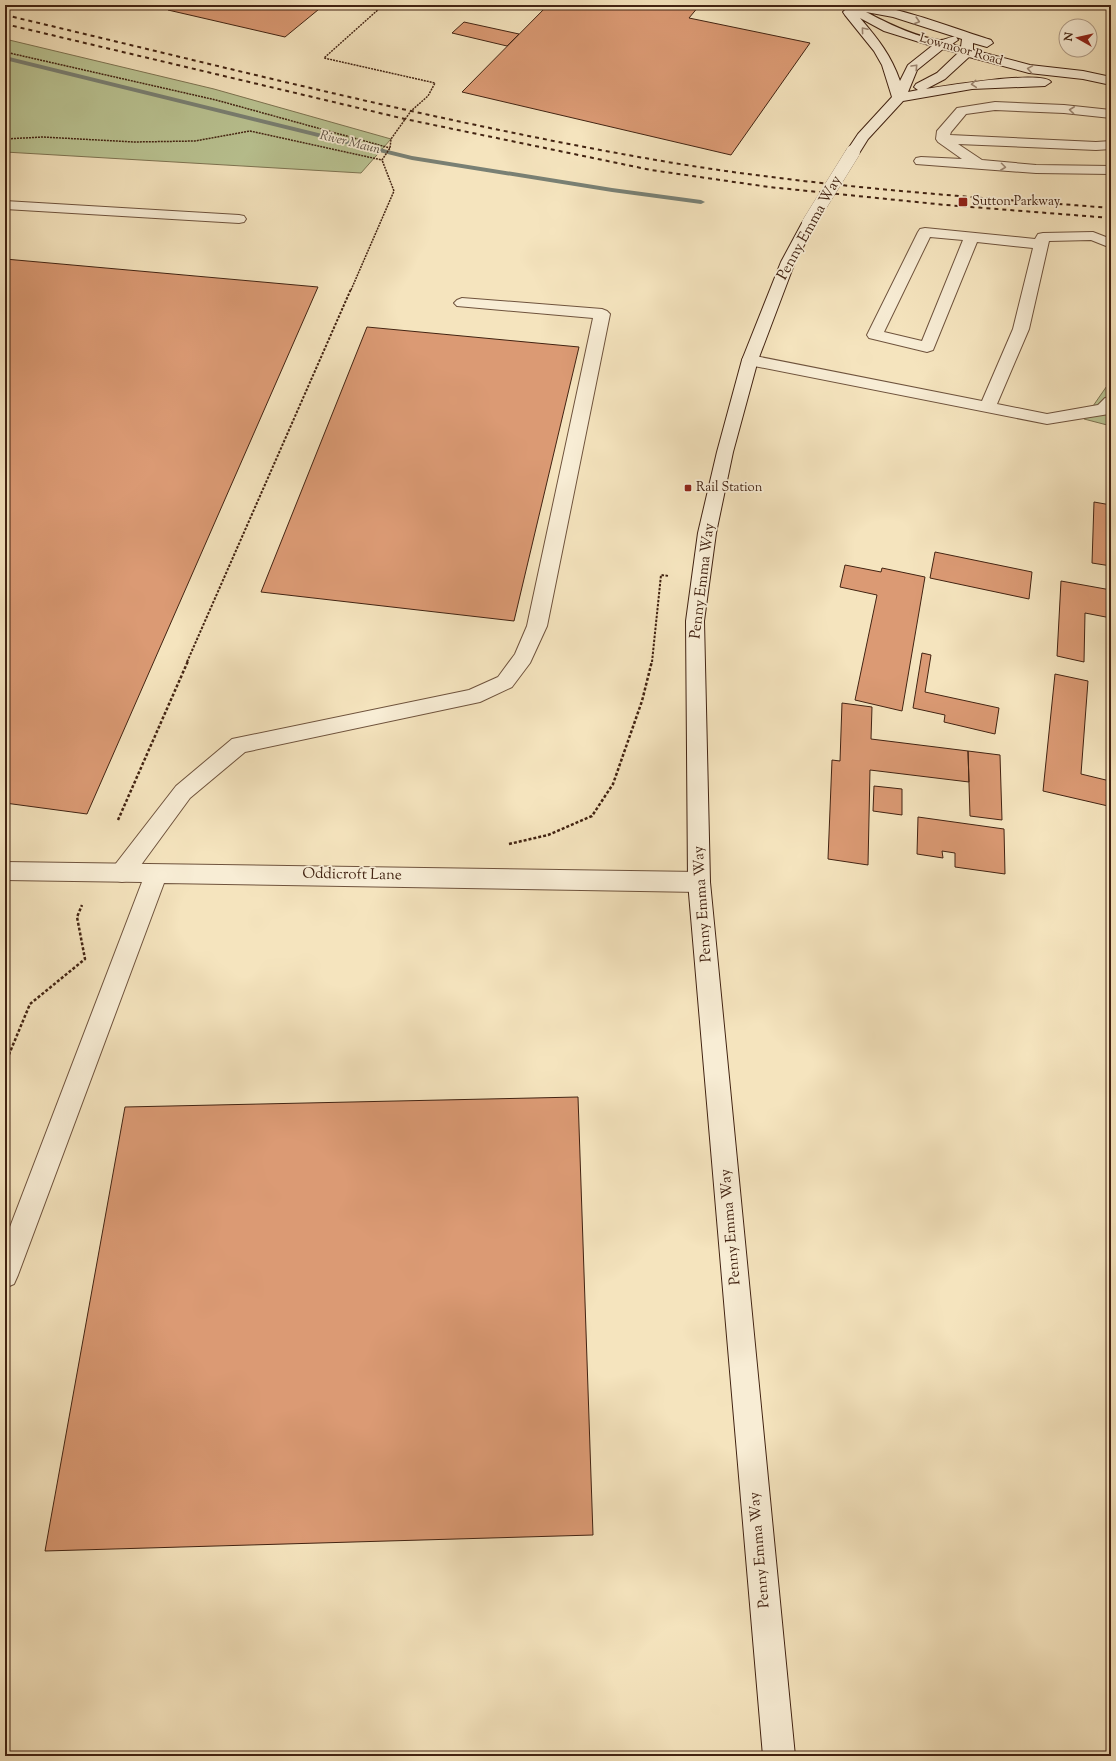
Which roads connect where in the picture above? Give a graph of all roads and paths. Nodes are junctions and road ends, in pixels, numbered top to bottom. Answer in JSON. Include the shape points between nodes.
{"nodes":[{"id":1,"x":379,"y":5,"type":"edge"},
{"id":2,"x":844,"y":5,"type":"edge"},
{"id":3,"x":852,"y":5,"type":"edge"},
{"id":4,"x":966,"y":36,"type":"junction"},
{"id":5,"x":941,"y":45,"type":"junction"},
{"id":6,"x":996,"y":46,"type":"dead end"},
{"id":7,"x":5,"y":52,"type":"edge"},
{"id":8,"x":967,"y":52,"type":"junction"},
{"id":9,"x":1034,"y":57,"type":"dead end"},
{"id":10,"x":1083,"y":75,"type":"junction"},
{"id":11,"x":1111,"y":82,"type":"edge"},
{"id":12,"x":899,"y":98,"type":"junction"},
{"id":13,"x":1092,"y":112,"type":"junction"},
{"id":14,"x":1111,"y":114,"type":"edge"},
{"id":15,"x":5,"y":139,"type":"edge"},
{"id":16,"x":943,"y":139,"type":"junction"},
{"id":17,"x":1111,"y":144,"type":"edge"},
{"id":18,"x":1096,"y":146,"type":"junction"},
{"id":19,"x":389,"y":149,"type":"junction"},
{"id":20,"x":383,"y":159,"type":"junction"},
{"id":21,"x":921,"y":161,"type":"dead end"},
{"id":22,"x":978,"y":164,"type":"junction"},
{"id":23,"x":1105,"y":170,"type":"edge"},
{"id":24,"x":5,"y":205,"type":"edge"},
{"id":25,"x":239,"y":219,"type":"dead end"},
{"id":26,"x":972,"y":237,"type":"junction"},
{"id":27,"x":1041,"y":244,"type":"junction"},
{"id":28,"x":1111,"y":244,"type":"edge"},
{"id":29,"x":462,"y":303,"type":"dead end"},
{"id":30,"x":750,"y":360,"type":"junction"},
{"id":31,"x":1107,"y":406,"type":"edge"},
{"id":32,"x":987,"y":407,"type":"junction"},
{"id":33,"x":700,"y":582,"type":"junction"},
{"id":34,"x":504,"y":845,"type":"dead end"},
{"id":35,"x":5,"y":870,"type":"edge"},
{"id":36,"x":96,"y":872,"type":"junction"},
{"id":37,"x":122,"y":873,"type":"junction"},
{"id":38,"x":157,"y":873,"type":"junction"},
{"id":39,"x":699,"y":882,"type":"junction"},
{"id":40,"x":5,"y":1064,"type":"edge"},
{"id":41,"x":5,"y":1274,"type":"edge"},
{"id":42,"x":779,"y":1756,"type":"edge"}],
"edges":[{"from":1,"to":19,"type":"path","via":[[380,8],[324,58],[435,83],[428,96],[411,111],[391,138]]},
{"from":2,"to":5,"type":"main road","name":"Lowmoor Road","via":[[888,28]]},
{"from":12,"to":2,"type":"main road","one_way":true,"via":[[880,50]]},
{"from":3,"to":4,"type":"main road","name":"Lowmoor Road","one_way":true,"via":[[896,14]]},
{"from":4,"to":5,"type":"main road","name":"Penny Emma Way"},
{"from":4,"to":6,"type":"main road","name":"Lowmoor Road"},
{"from":4,"to":8,"type":"main road"},
{"from":5,"to":8,"type":"main road","name":"Lowmoor Road"},
{"from":12,"to":5,"type":"main road","name":"Penny Emma Way","one_way":true,"via":[[912,68]]},
{"from":7,"to":19,"type":"path","via":[[216,100]]},
{"from":10,"to":8,"type":"main road","name":"Lowmoor Road","one_way":true,"via":[[1029,69]]},
{"from":8,"to":12,"type":"main road","name":"Penny Emma Way","via":[[941,76]]},
{"from":9,"to":10,"type":"main road","name":"Lowmoor Road"},
{"from":10,"to":11,"type":"main road","name":"Lowmoor Road"},
{"from":11,"to":12,"type":"main road","one_way":true,"via":[[995,82]]},
{"from":12,"to":30,"type":"main road","name":"Penny Emma Way","bridge":true,"via":[[863,137],[808,223],[788,262]]},
{"from":13,"to":14,"type":"main road"},
{"from":13,"to":16,"type":"main road","one_way":true,"via":[[994,106],[962,111],[944,131]]},
{"from":13,"to":18,"type":"main road"},
{"from":15,"to":20,"type":"path","via":[[43,137],[134,142],[195,141],[250,131]]},
{"from":16,"to":18,"type":"main road"},
{"from":16,"to":22,"type":"main road"},
{"from":17,"to":18,"type":"main road"},
{"from":18,"to":23,"type":"main road"},
{"from":19,"to":20,"type":"path"},
{"from":20,"to":36,"type":"path","via":[[394,191]]},
{"from":21,"to":22,"type":"main road"},
{"from":22,"to":23,"type":"main road","one_way":true,"via":[[1036,169]]},
{"from":24,"to":25,"type":"main road"},
{"from":26,"to":26,"type":"main road","via":[[925,232],[875,335],[927,347]]},
{"from":26,"to":27,"type":"main road"},
{"from":27,"to":28,"type":"main road","via":[[1043,237],[1093,236]]},
{"from":27,"to":32,"type":"main road","via":[[1021,329]]},
{"from":29,"to":37,"type":"main road","via":[[602,314],[537,626],[523,658],[505,682],[473,698],[238,745],[183,792]]},
{"from":30,"to":32,"type":"main road"},
{"from":30,"to":33,"type":"main road","name":"Penny Emma Way","via":[[725,452],[707,533]]},
{"from":31,"to":32,"type":"main road","via":[[1047,419]]},
{"from":33,"to":34,"type":"path","via":[[661,575],[653,659],[642,701],[613,784],[592,816],[548,836]]},
{"from":33,"to":39,"type":"main road","name":"Penny Emma Way","via":[[695,621]]},
{"from":35,"to":36,"type":"main road","name":"Oddicroft Lane"},
{"from":36,"to":37,"type":"main road","name":"Oddicroft Lane"},
{"from":36,"to":40,"type":"path","via":[[77,917],[85,959],[30,1004]]},
{"from":37,"to":38,"type":"main road","name":"Oddicroft Lane"},
{"from":38,"to":39,"type":"main road","name":"Oddicroft Lane"},
{"from":38,"to":41,"type":"main road"},
{"from":39,"to":42,"type":"main road","name":"Penny Emma Way"}]}
